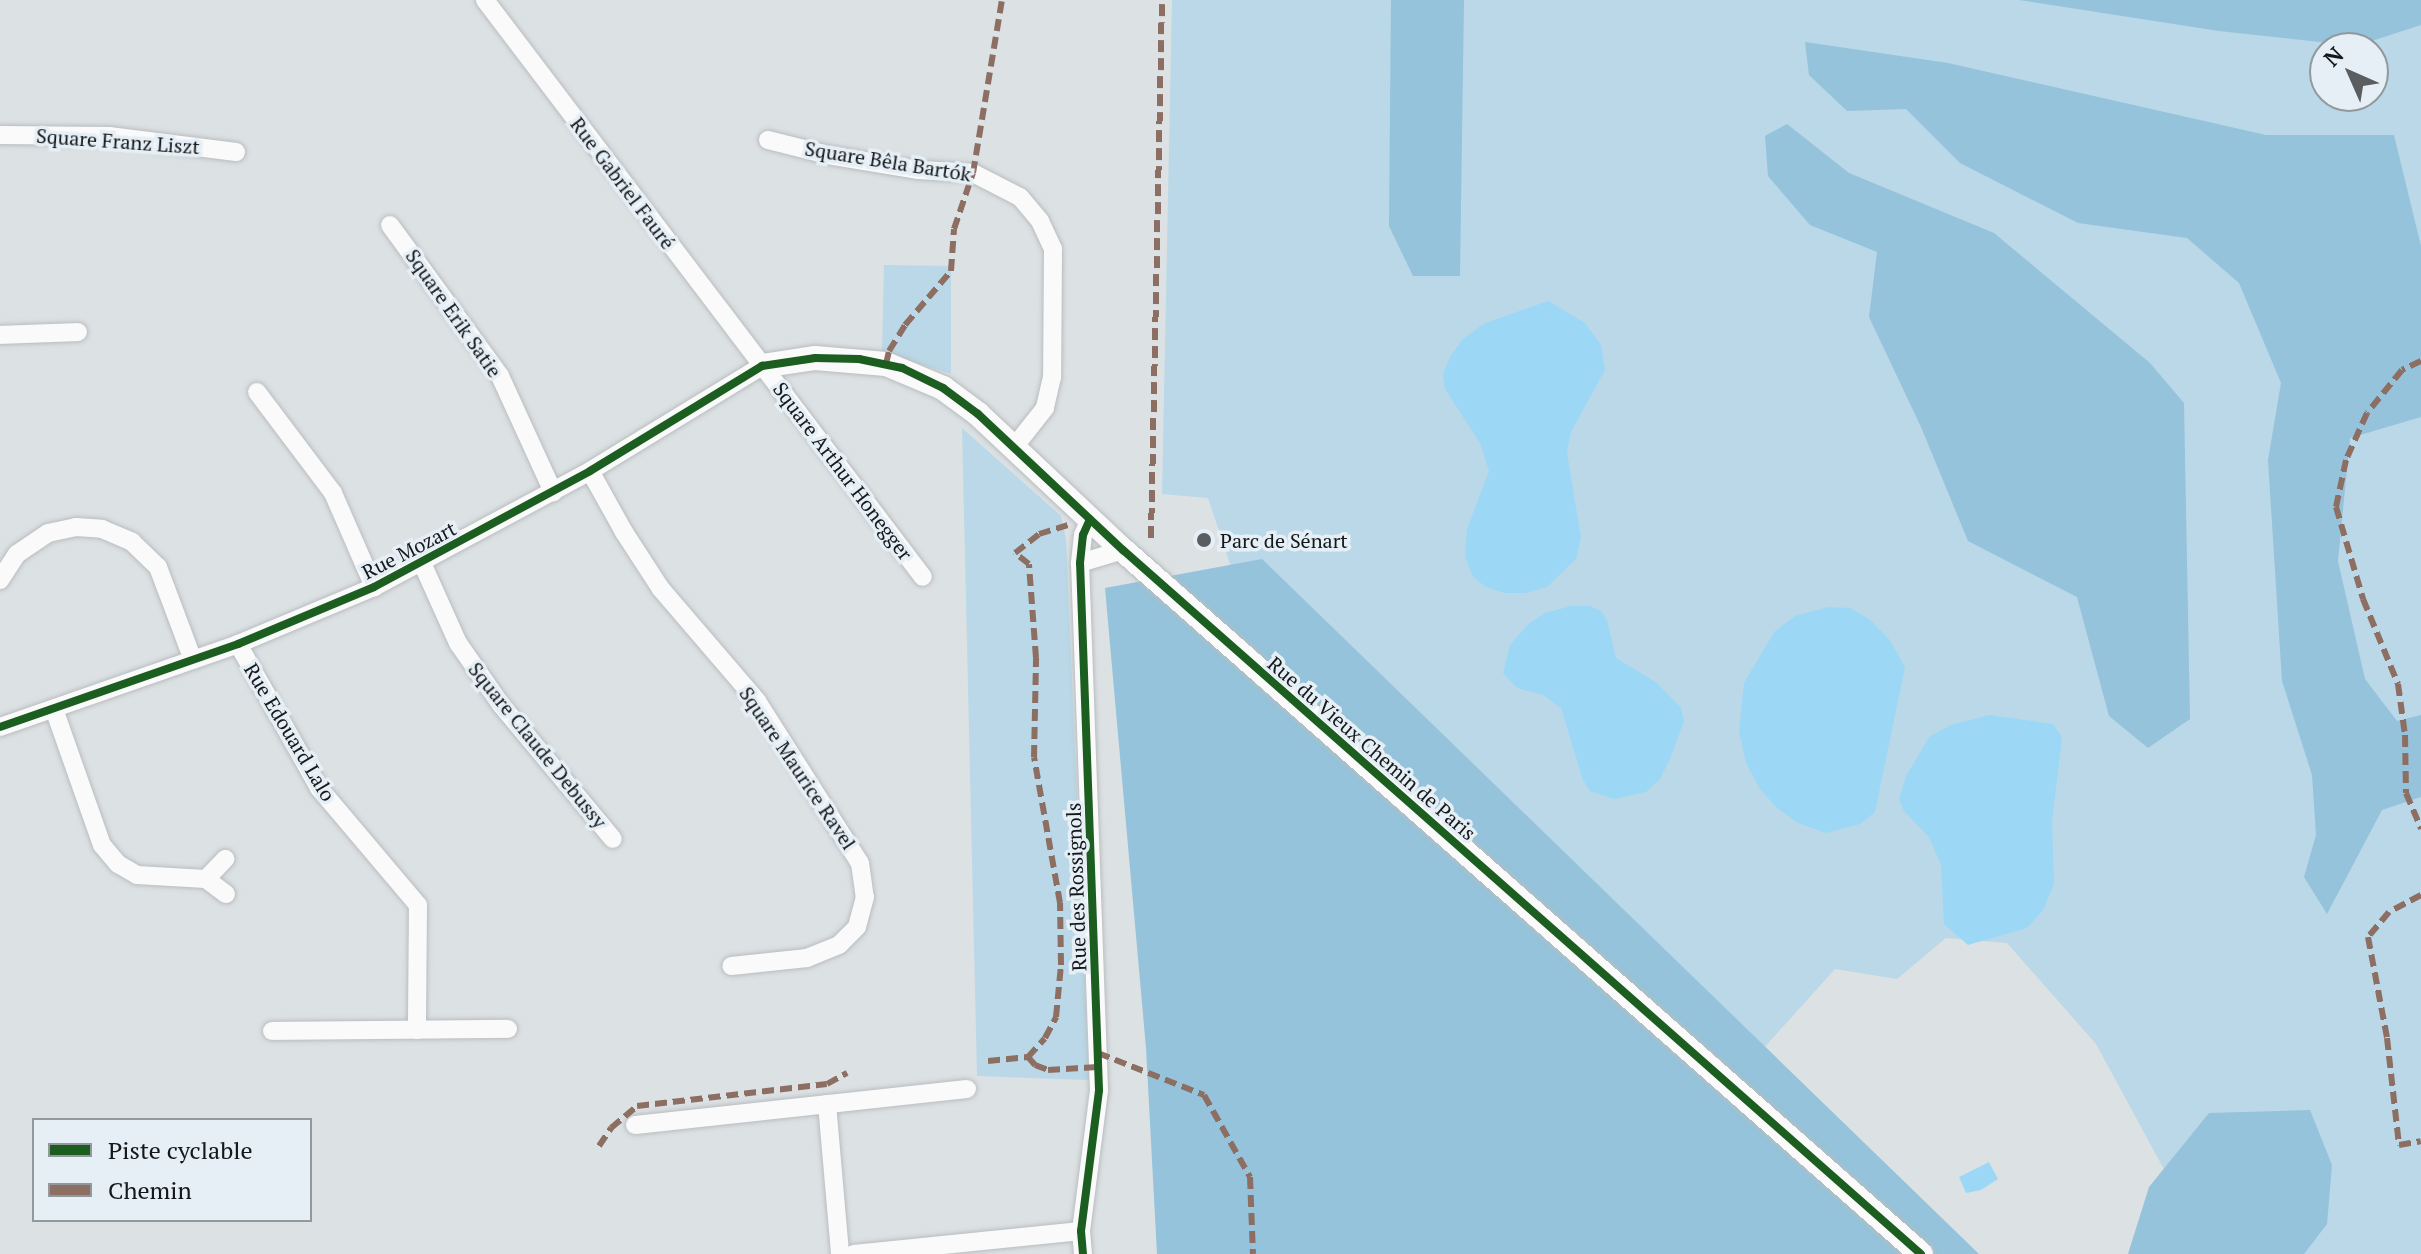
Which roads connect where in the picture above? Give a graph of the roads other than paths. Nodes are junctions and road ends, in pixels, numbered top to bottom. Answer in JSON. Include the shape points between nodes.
{"nodes":[{"id":1,"x":485,"y":0,"type":"edge"},
{"id":2,"x":0,"y":135,"type":"edge"},
{"id":3,"x":768,"y":140,"type":"dead end"},
{"id":4,"x":236,"y":152,"type":"dead end"},
{"id":5,"x":390,"y":225,"type":"dead end"},
{"id":6,"x":78,"y":332,"type":"dead end"},
{"id":7,"x":0,"y":335,"type":"edge"},
{"id":8,"x":762,"y":366,"type":"junction"},
{"id":9,"x":257,"y":392,"type":"dead end"},
{"id":10,"x":1015,"y":446,"type":"junction"},
{"id":11,"x":590,"y":471,"type":"junction"},
{"id":12,"x":553,"y":492,"type":"junction"},
{"id":13,"x":1090,"y":519,"type":"junction"},
{"id":14,"x":1123,"y":550,"type":"junction"},
{"id":15,"x":422,"y":563,"type":"junction"},
{"id":16,"x":1080,"y":563,"type":"junction"},
{"id":17,"x":923,"y":577,"type":"dead end"},
{"id":18,"x":0,"y":580,"type":"edge"},
{"id":19,"x":374,"y":587,"type":"junction"},
{"id":20,"x":238,"y":644,"type":"junction"},
{"id":21,"x":193,"y":660,"type":"junction"},
{"id":22,"x":54,"y":709,"type":"junction"},
{"id":23,"x":0,"y":727,"type":"edge"},
{"id":24,"x":613,"y":839,"type":"dead end"},
{"id":25,"x":225,"y":859,"type":"dead end"},
{"id":26,"x":206,"y":879,"type":"junction"},
{"id":27,"x":226,"y":894,"type":"dead end"},
{"id":28,"x":731,"y":966,"type":"dead end"},
{"id":29,"x":508,"y":1029,"type":"dead end"},
{"id":30,"x":417,"y":1030,"type":"junction"},
{"id":31,"x":272,"y":1031,"type":"dead end"},
{"id":32,"x":967,"y":1089,"type":"dead end"},
{"id":33,"x":827,"y":1104,"type":"junction"},
{"id":34,"x":635,"y":1125,"type":"dead end"},
{"id":35,"x":1081,"y":1231,"type":"junction"},
{"id":36,"x":840,"y":1254,"type":"edge"},
{"id":37,"x":854,"y":1254,"type":"edge"},
{"id":38,"x":1083,"y":1254,"type":"edge"},
{"id":39,"x":1921,"y":1254,"type":"edge"}],
"edges":[{"from":1,"to":8,"type":"street","name":"Rue Gabriel Fauré"},
{"from":2,"to":4,"type":"street","name":"Square Franz Liszt","via":[[109,136]]},
{"from":3,"to":10,"type":"street","name":"Square Bêla Bartók","via":[[874,163],[973,173],[1020,197],[1040,221],[1053,249],[1052,377],[1045,408]]},
{"from":5,"to":12,"type":"street","name":"Square Erik Satie","via":[[500,376]]},
{"from":6,"to":7,"type":"street"},
{"from":8,"to":10,"type":"street","name":"Rue du Vieux Chemin de Paris","via":[[815,358],[859,359],[902,368],[943,388]]},
{"from":8,"to":11,"type":"street","name":"Rue Mozart"},
{"from":8,"to":17,"type":"street","name":"Square Arthur Honegger"},
{"from":9,"to":19,"type":"street","via":[[333,493]]},
{"from":10,"to":13,"type":"street","name":"Rue du Vieux Chemin de Paris"},
{"from":11,"to":12,"type":"street","name":"Rue Mozart"},
{"from":11,"to":28,"type":"street","name":"Square Maurice Ravel","via":[[661,589],[757,701],[860,863],[865,897],[857,927],[839,945],[807,958]]},
{"from":12,"to":15,"type":"street","name":"Rue Mozart"},
{"from":13,"to":14,"type":"street","name":"Rue du Vieux Chemin de Paris"},
{"from":13,"to":16,"type":"street","name":"Rue des Rossignols"},
{"from":14,"to":16,"type":"street"},
{"from":14,"to":39,"type":"street","name":"Rue du Vieux Chemin de Paris"},
{"from":15,"to":19,"type":"street","name":"Rue Mozart"},
{"from":15,"to":24,"type":"street","name":"Square Claude Debussy","via":[[458,643],[484,681]]},
{"from":16,"to":35,"type":"street","name":"Rue des Rossignols","via":[[1099,1090]]},
{"from":18,"to":21,"type":"street","via":[[17,554],[48,533],[102,529],[132,542],[158,567]]},
{"from":19,"to":20,"type":"street","name":"Rue Mozart"},
{"from":20,"to":21,"type":"street","name":"Rue Mozart"},
{"from":20,"to":30,"type":"street","name":"Rue Edouard Lalo","via":[[319,788],[418,905]]},
{"from":21,"to":22,"type":"street","name":"Rue Mozart"},
{"from":22,"to":23,"type":"street","name":"Rue Mozart"},
{"from":22,"to":26,"type":"street","via":[[102,845],[118,864],[137,875]]},
{"from":25,"to":26,"type":"street"},
{"from":26,"to":27,"type":"street"},
{"from":29,"to":30,"type":"street"},
{"from":30,"to":31,"type":"street"},
{"from":32,"to":33,"type":"street"},
{"from":33,"to":34,"type":"street"},
{"from":33,"to":36,"type":"street"},
{"from":35,"to":37,"type":"street"},
{"from":35,"to":38,"type":"street","name":"Rue des Rossignols"}]}
